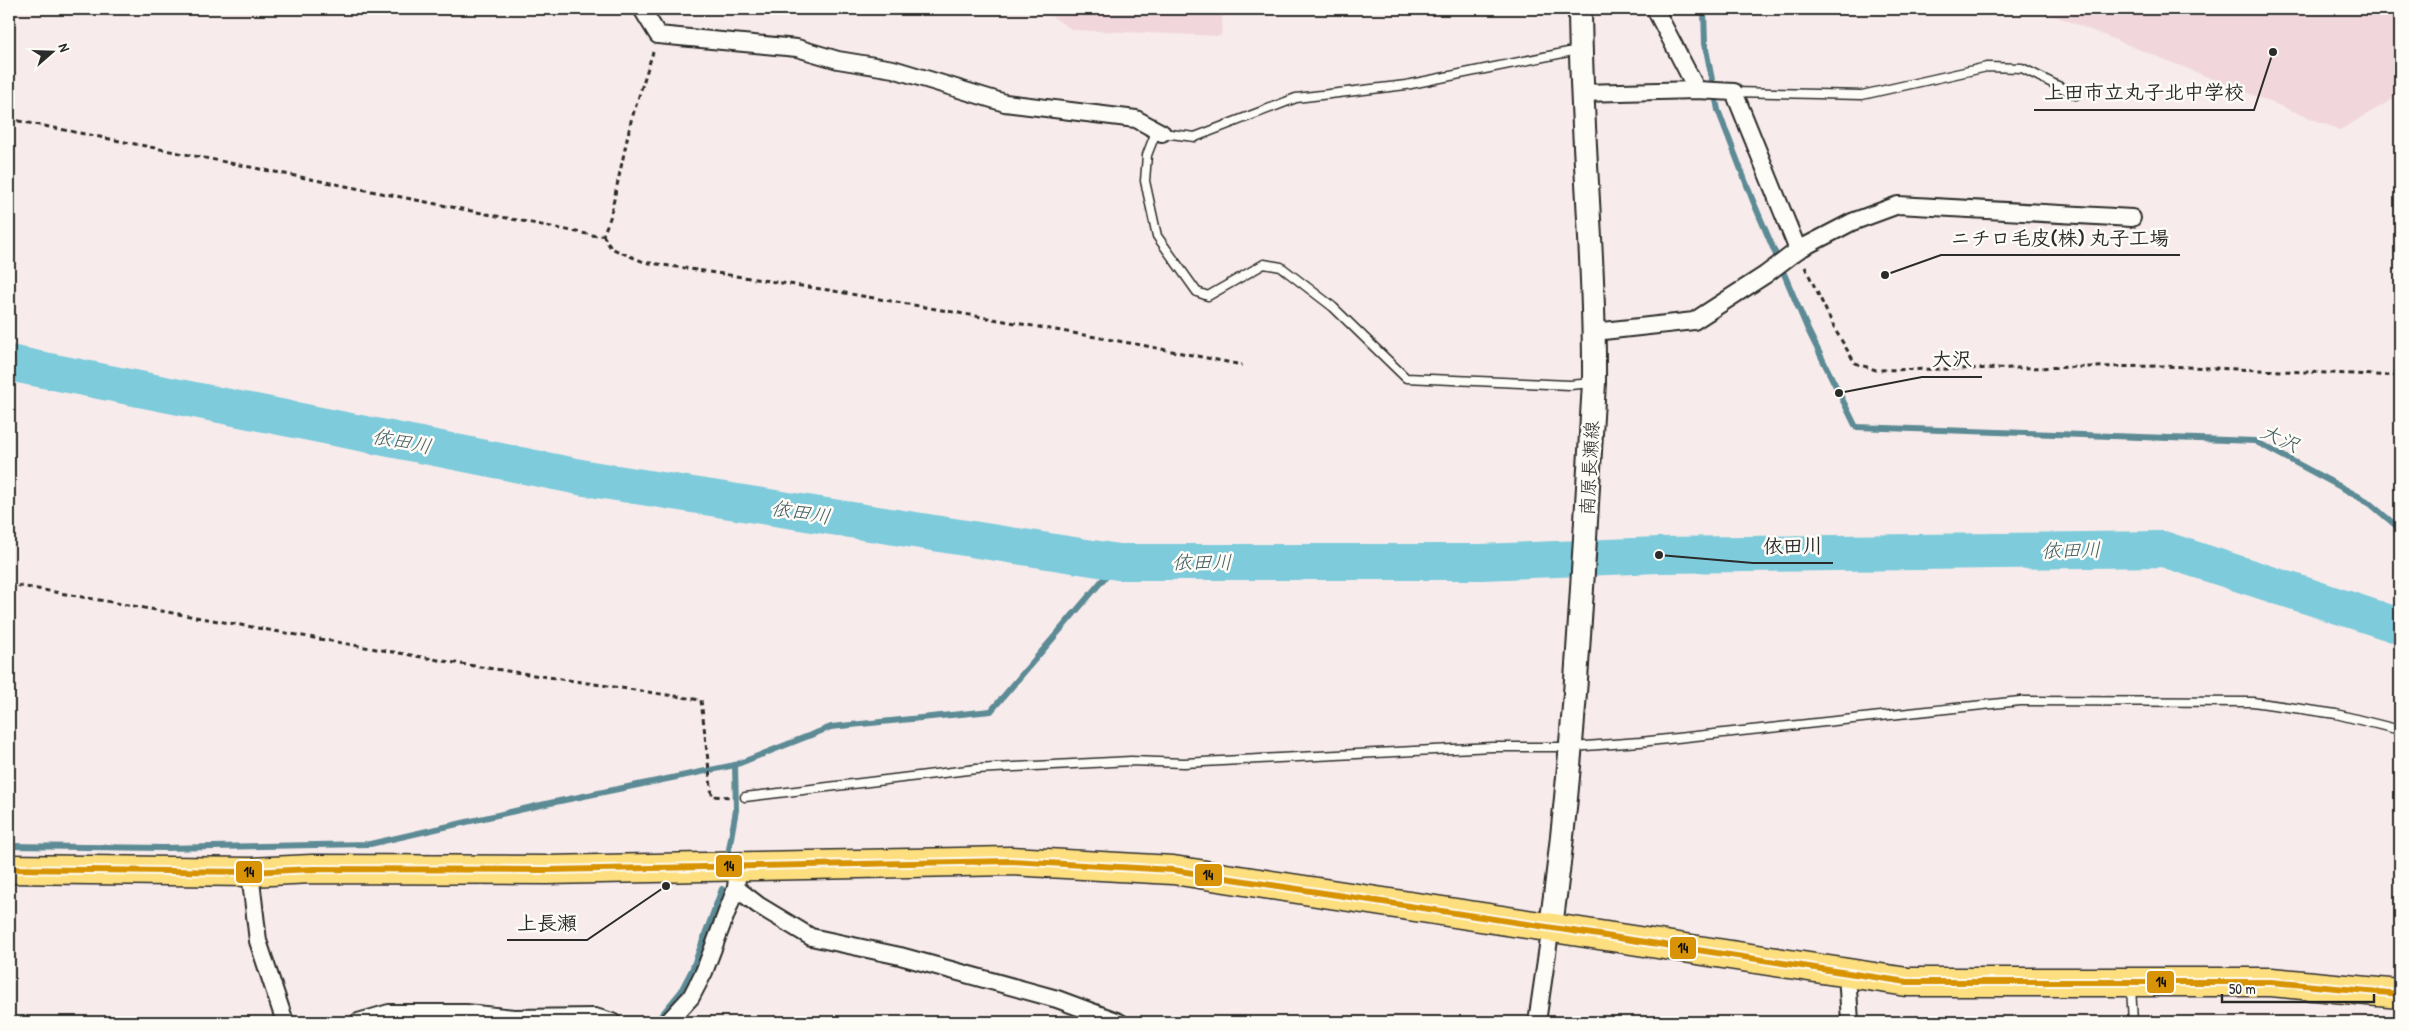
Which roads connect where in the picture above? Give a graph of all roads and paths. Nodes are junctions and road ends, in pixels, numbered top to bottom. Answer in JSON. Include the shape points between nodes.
{"nodes":[{"id":1,"x":642,"y":9,"type":"edge"},
{"id":2,"x":1580,"y":9,"type":"edge"},
{"id":3,"x":1655,"y":9,"type":"edge"},
{"id":4,"x":658,"y":35,"type":"junction"},
{"id":5,"x":1580,"y":49,"type":"junction"},
{"id":6,"x":1697,"y":90,"type":"junction"},
{"id":7,"x":1734,"y":92,"type":"junction"},
{"id":8,"x":1582,"y":93,"type":"junction"},
{"id":9,"x":2076,"y":95,"type":"dead end"},
{"id":10,"x":9,"y":119,"type":"edge"},
{"id":11,"x":1162,"y":133,"type":"junction"},
{"id":12,"x":2132,"y":218,"type":"dead end"},
{"id":13,"x":603,"y":235,"type":"junction"},
{"id":14,"x":1798,"y":250,"type":"junction"},
{"id":15,"x":1594,"y":332,"type":"junction"},
{"id":16,"x":1242,"y":365,"type":"dead end"},
{"id":17,"x":2400,"y":376,"type":"edge"},
{"id":18,"x":1594,"y":383,"type":"junction"},
{"id":19,"x":9,"y":584,"type":"edge"},
{"id":20,"x":2400,"y":730,"type":"edge"},
{"id":21,"x":1572,"y":747,"type":"junction"},
{"id":22,"x":728,"y":797,"type":"dead end"},
{"id":23,"x":745,"y":797,"type":"dead end"},
{"id":24,"x":9,"y":869,"type":"edge"},
{"id":25,"x":250,"y":872,"type":"junction"},
{"id":26,"x":737,"y":877,"type":"junction"},
{"id":27,"x":1551,"y":926,"type":"junction"},
{"id":28,"x":1847,"y":973,"type":"junction"},
{"id":29,"x":2131,"y":980,"type":"junction"},
{"id":30,"x":2400,"y":994,"type":"edge"},
{"id":31,"x":285,"y":1022,"type":"edge"},
{"id":32,"x":358,"y":1022,"type":"edge"},
{"id":33,"x":612,"y":1022,"type":"edge"},
{"id":34,"x":668,"y":1022,"type":"edge"},
{"id":35,"x":1119,"y":1022,"type":"edge"},
{"id":36,"x":1537,"y":1022,"type":"edge"},
{"id":37,"x":1850,"y":1022,"type":"edge"},
{"id":38,"x":2133,"y":1022,"type":"edge"}],
"edges":[{"from":1,"to":4,"type":"street"},
{"from":2,"to":5,"type":"main road","name":"南原長瀬線"},
{"from":3,"to":6,"type":"street"},
{"from":4,"to":11,"type":"street","via":[[797,48],[838,60],[893,69],[1005,103],[1136,119]]},
{"from":4,"to":13,"type":"path"},
{"from":5,"to":8,"type":"main road","name":"南原長瀬線"},
{"from":5,"to":11,"type":"lane","via":[[1406,85],[1296,98],[1195,137]]},
{"from":6,"to":7,"type":"street"},
{"from":6,"to":8,"type":"street"},
{"from":7,"to":9,"type":"lane","via":[[1862,95],[1987,67],[2022,68]]},
{"from":7,"to":14,"type":"street"},
{"from":8,"to":15,"type":"main road","name":"南原長瀬線"},
{"from":10,"to":13,"type":"path"},
{"from":11,"to":18,"type":"lane","via":[[1154,137],[1147,155],[1145,181],[1157,236],[1197,292],[1208,296],[1264,264],[1280,267],[1333,307],[1406,378],[1570,385]]},
{"from":12,"to":14,"type":"street","via":[[1898,205],[1852,222]]},
{"from":13,"to":16,"type":"path","via":[[612,248],[644,262],[837,291]]},
{"from":14,"to":15,"type":"street","via":[[1765,276],[1694,322]]},
{"from":14,"to":17,"type":"path","via":[[1837,333],[1855,363],[1876,370],[2164,366]]},
{"from":15,"to":18,"type":"main road","name":"南原長瀬線"},
{"from":18,"to":21,"type":"main road","name":"南原長瀬線"},
{"from":19,"to":22,"type":"path","via":[[461,664],[701,700],[712,796]]},
{"from":20,"to":21,"type":"lane","via":[[2336,714],[2254,702],[2020,701]]},
{"from":21,"to":23,"type":"lane","via":[[1492,747],[1193,763],[1131,761],[976,768]]},
{"from":21,"to":27,"type":"main road","name":"南原長瀬線","via":[[1564,838]]},
{"from":24,"to":25,"type":"highway"},
{"from":25,"to":26,"type":"highway","via":[[312,869],[547,870]]},
{"from":25,"to":31,"type":"street","via":[[258,941]]},
{"from":26,"to":27,"type":"highway","via":[[908,864],[1011,861],[1173,870]]},
{"from":26,"to":34,"type":"street","via":[[704,972],[691,997]]},
{"from":26,"to":35,"type":"street","via":[[758,905],[811,937],[900,956],[1057,999]]},
{"from":27,"to":28,"type":"highway"},
{"from":27,"to":36,"type":"street"},
{"from":28,"to":29,"type":"highway","via":[[1907,982]]},
{"from":28,"to":37,"type":"street"},
{"from":29,"to":30,"type":"highway","via":[[2271,982]]},
{"from":29,"to":38,"type":"lane"},
{"from":32,"to":33,"type":"street","via":[[389,1013],[466,1013],[514,1018],[595,1017]]}]}
